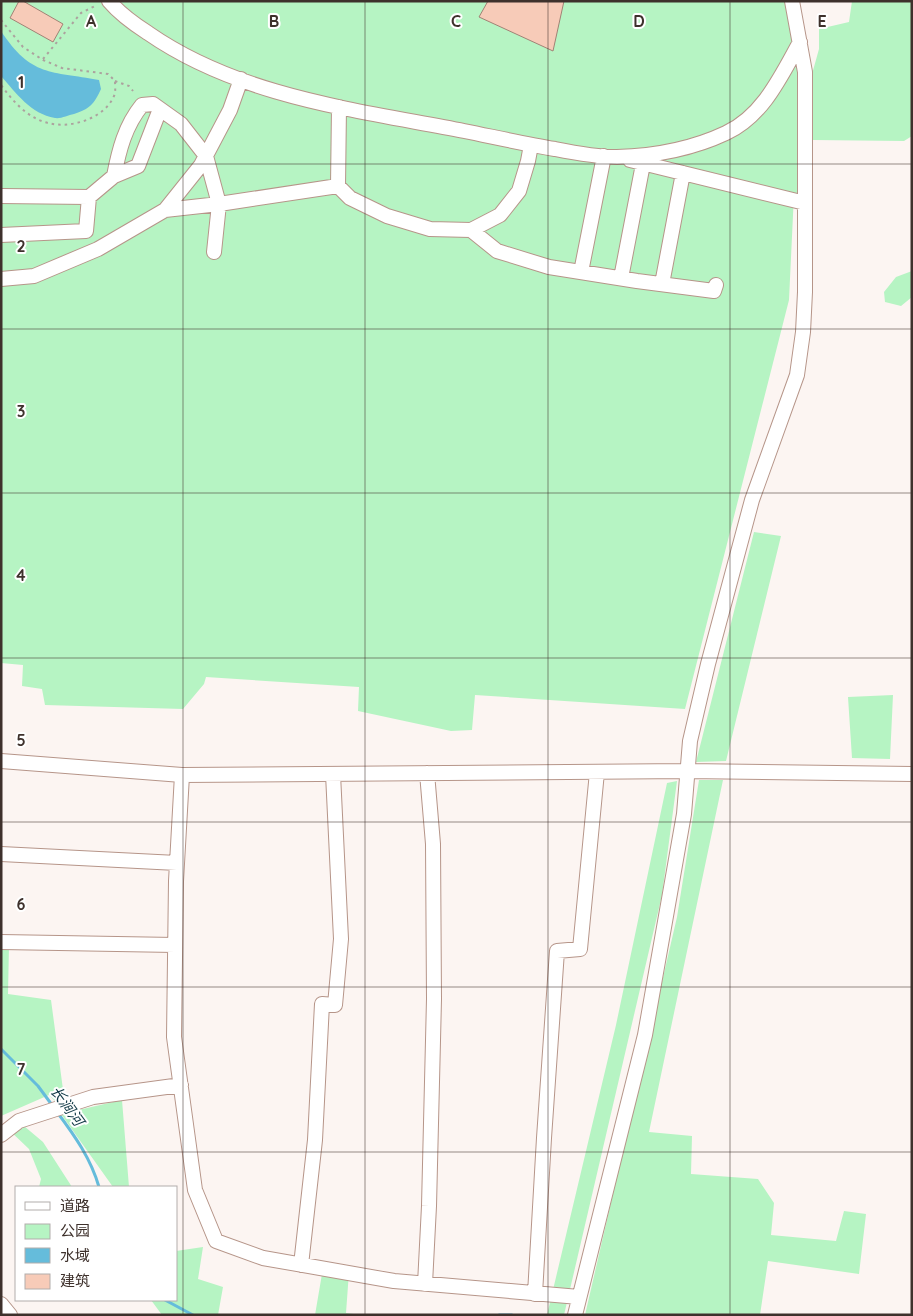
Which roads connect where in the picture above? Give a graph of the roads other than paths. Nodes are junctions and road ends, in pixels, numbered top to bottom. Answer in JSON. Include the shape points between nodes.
{"nodes":[{"id":1,"x":110,"y":1,"type":"edge"},
{"id":2,"x":792,"y":1,"type":"edge"},
{"id":3,"x":800,"y":42,"type":"junction"},
{"id":4,"x":241,"y":79,"type":"junction"},
{"id":5,"x":339,"y":107,"type":"junction"},
{"id":6,"x":160,"y":108,"type":"junction"},
{"id":7,"x":531,"y":145,"type":"junction"},
{"id":8,"x":206,"y":156,"type":"junction"},
{"id":9,"x":609,"y":156,"type":"junction"},
{"id":10,"x":644,"y":164,"type":"junction"},
{"id":11,"x":683,"y":174,"type":"junction"},
{"id":12,"x":114,"y":176,"type":"junction"},
{"id":13,"x":338,"y":186,"type":"junction"},
{"id":14,"x":1,"y":196,"type":"edge"},
{"id":15,"x":89,"y":196,"type":"junction"},
{"id":16,"x":219,"y":204,"type":"junction"},
{"id":17,"x":805,"y":204,"type":"junction"},
{"id":18,"x":165,"y":210,"type":"junction"},
{"id":19,"x":471,"y":230,"type":"junction"},
{"id":20,"x":1,"y":235,"type":"edge"},
{"id":21,"x":214,"y":252,"type":"dead end"},
{"id":22,"x":581,"y":272,"type":"junction"},
{"id":23,"x":621,"y":278,"type":"junction"},
{"id":24,"x":1,"y":279,"type":"edge"},
{"id":25,"x":662,"y":284,"type":"junction"},
{"id":26,"x":716,"y":286,"type":"dead end"},
{"id":27,"x":1,"y":761,"type":"edge"},
{"id":28,"x":687,"y":771,"type":"junction"},
{"id":29,"x":598,"y":772,"type":"junction"},
{"id":30,"x":428,"y":773,"type":"junction"},
{"id":31,"x":334,"y":774,"type":"junction"},
{"id":32,"x":912,"y":774,"type":"edge"},
{"id":33,"x":182,"y":775,"type":"junction"},
{"id":34,"x":1,"y":854,"type":"edge"},
{"id":35,"x":177,"y":863,"type":"junction"},
{"id":36,"x":1,"y":942,"type":"edge"},
{"id":37,"x":175,"y":945,"type":"junction"},
{"id":38,"x":181,"y":1085,"type":"junction"},
{"id":39,"x":1,"y":1135,"type":"edge"},
{"id":40,"x":300,"y":1265,"type":"junction"},
{"id":41,"x":425,"y":1284,"type":"junction"},
{"id":42,"x":535,"y":1294,"type":"junction"},
{"id":43,"x":579,"y":1297,"type":"junction"},
{"id":44,"x":1,"y":1304,"type":"edge"},
{"id":45,"x":10,"y":1315,"type":"edge"},
{"id":46,"x":575,"y":1315,"type":"edge"}],
"edges":[{"from":1,"to":4,"type":"street","via":[[132,22],[164,44]]},
{"from":2,"to":3,"type":"street"},
{"from":3,"to":9,"type":"street","via":[[762,104],[732,130],[674,150]]},
{"from":3,"to":17,"type":"street","via":[[804,72]]},
{"from":4,"to":5,"type":"street"},
{"from":4,"to":8,"type":"street","via":[[230,110]]},
{"from":5,"to":7,"type":"street"},
{"from":5,"to":13,"type":"street"},
{"from":6,"to":8,"type":"street","via":[[181,124]]},
{"from":6,"to":12,"type":"street","via":[[138,166]]},
{"from":6,"to":12,"type":"street","via":[[153,104],[142,105],[132,118],[119,149]]},
{"from":7,"to":9,"type":"street"},
{"from":7,"to":19,"type":"street","via":[[520,191],[500,215]]},
{"from":8,"to":16,"type":"street"},
{"from":8,"to":18,"type":"street"},
{"from":9,"to":10,"type":"street"},
{"from":9,"to":22,"type":"street"},
{"from":10,"to":11,"type":"street"},
{"from":10,"to":23,"type":"street"},
{"from":11,"to":17,"type":"street"},
{"from":11,"to":25,"type":"street"},
{"from":12,"to":15,"type":"street"},
{"from":13,"to":16,"type":"street"},
{"from":13,"to":19,"type":"street","via":[[350,198],[387,216],[430,229]]},
{"from":14,"to":15,"type":"street"},
{"from":15,"to":20,"type":"street","via":[[86,231]]},
{"from":16,"to":18,"type":"street"},
{"from":16,"to":21,"type":"street"},
{"from":17,"to":28,"type":"street","via":[[805,292],[797,375],[752,500],[708,664],[690,741]]},
{"from":18,"to":24,"type":"street","via":[[98,250],[34,276]]},
{"from":19,"to":22,"type":"street","via":[[496,251],[549,267]]},
{"from":22,"to":23,"type":"street"},
{"from":23,"to":25,"type":"street"},
{"from":25,"to":26,"type":"street","via":[[714,291]]},
{"from":27,"to":33,"type":"street"},
{"from":28,"to":29,"type":"street"},
{"from":28,"to":32,"type":"street"},
{"from":28,"to":43,"type":"street","via":[[684,814],[645,1035]]},
{"from":29,"to":30,"type":"street"},
{"from":29,"to":42,"type":"street","via":[[580,949],[557,951]]},
{"from":30,"to":31,"type":"street"},
{"from":30,"to":41,"type":"street","via":[[434,844],[434,999]]},
{"from":31,"to":33,"type":"street"},
{"from":31,"to":40,"type":"street","via":[[341,939],[335,1005],[322,1004],[315,1140]]},
{"from":33,"to":35,"type":"street"},
{"from":34,"to":35,"type":"street"},
{"from":35,"to":37,"type":"street"},
{"from":36,"to":37,"type":"street"},
{"from":37,"to":38,"type":"street","via":[[174,1037]]},
{"from":38,"to":39,"type":"street","via":[[93,1096],[19,1120]]},
{"from":38,"to":40,"type":"street","via":[[195,1190],[216,1241],[263,1258]]},
{"from":40,"to":41,"type":"street"},
{"from":41,"to":42,"type":"street"},
{"from":42,"to":43,"type":"street"},
{"from":43,"to":46,"type":"street"},
{"from":44,"to":45,"type":"street"}]}
